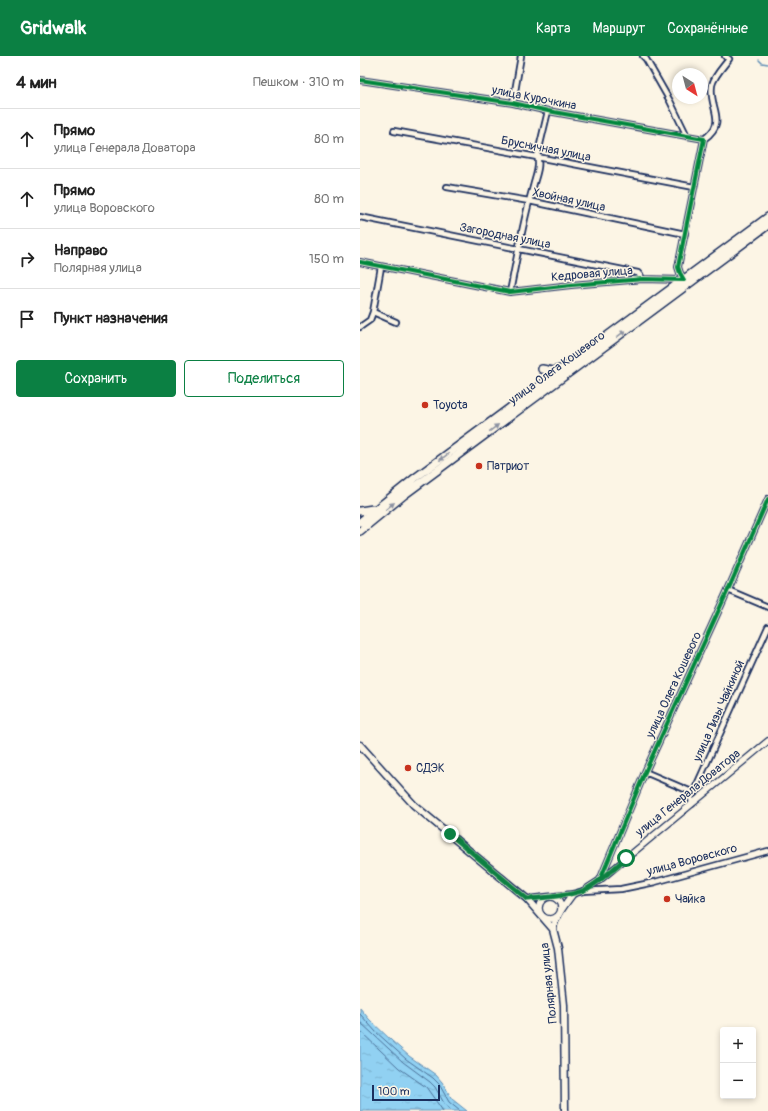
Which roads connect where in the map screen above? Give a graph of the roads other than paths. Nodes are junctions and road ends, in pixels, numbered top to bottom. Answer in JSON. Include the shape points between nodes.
{"nodes":[{"id":1,"x":521,"y":56,"type":"edge"},
{"id":2,"x":643,"y":56,"type":"edge"},
{"id":3,"x":727,"y":58,"type":"edge"},
{"id":4,"x":360,"y":80,"type":"edge"},
{"id":5,"x":513,"y":103,"type":"junction"},
{"id":6,"x":548,"y":111,"type":"junction"},
{"id":7,"x":394,"y":131,"type":"dead end"},
{"id":8,"x":687,"y":136,"type":"junction"},
{"id":9,"x":704,"y":139,"type":"junction"},
{"id":10,"x":537,"y":157,"type":"junction"},
{"id":11,"x":694,"y":187,"type":"junction"},
{"id":12,"x":447,"y":188,"type":"dead end"},
{"id":13,"x":529,"y":201,"type":"junction"},
{"id":14,"x":360,"y":217,"type":"edge"},
{"id":15,"x":768,"y":218,"type":"edge"},
{"id":16,"x":768,"y":225,"type":"edge"},
{"id":17,"x":685,"y":234,"type":"junction"},
{"id":18,"x":518,"y":248,"type":"junction"},
{"id":19,"x":360,"y":262,"type":"edge"},
{"id":20,"x":382,"y":267,"type":"junction"},
{"id":21,"x":643,"y":279,"type":"junction"},
{"id":22,"x":684,"y":280,"type":"junction"},
{"id":23,"x":510,"y":292,"type":"junction"},
{"id":24,"x":373,"y":312,"type":"junction"},
{"id":25,"x":396,"y":322,"type":"dead end"},
{"id":26,"x":360,"y":327,"type":"edge"},
{"id":27,"x":567,"y":365,"type":"junction"},
{"id":28,"x":542,"y":369,"type":"dead end"},
{"id":29,"x":768,"y":499,"type":"edge"},
{"id":30,"x":377,"y":508,"type":"junction"},
{"id":31,"x":360,"y":511,"type":"edge"},
{"id":32,"x":360,"y":522,"type":"edge"},
{"id":33,"x":360,"y":530,"type":"edge"},
{"id":34,"x":728,"y":590,"type":"junction"},
{"id":35,"x":768,"y":607,"type":"edge"},
{"id":36,"x":768,"y":627,"type":"edge"},
{"id":37,"x":768,"y":741,"type":"edge"},
{"id":38,"x":360,"y":745,"type":"edge"},
{"id":39,"x":645,"y":772,"type":"junction"},
{"id":40,"x":694,"y":793,"type":"junction"},
{"id":41,"x":692,"y":804,"type":"junction"},
{"id":42,"x":768,"y":851,"type":"edge"},
{"id":43,"x":600,"y":880,"type":"junction"},
{"id":44,"x":583,"y":891,"type":"junction"},
{"id":45,"x":573,"y":894,"type":"junction"},
{"id":46,"x":549,"y":897,"type":"junction"},
{"id":47,"x":527,"y":899,"type":"junction"},
{"id":48,"x":559,"y":913,"type":"junction"},
{"id":49,"x":540,"y":914,"type":"junction"},
{"id":50,"x":553,"y":929,"type":"junction"},
{"id":51,"x":565,"y":1111,"type":"edge"}],
"edges":[{"from":1,"to":5,"type":"street"},
{"from":2,"to":8,"type":"street","via":[[670,100]]},
{"from":3,"to":9,"type":"street","via":[[712,85],[717,118],[713,133]]},
{"from":4,"to":5,"type":"street","name":"улица Курочкина"},
{"from":5,"to":6,"type":"street","name":"улица Курочкина"},
{"from":6,"to":8,"type":"street","name":"улица Курочкина"},
{"from":6,"to":10,"type":"street"},
{"from":7,"to":10,"type":"street","name":"Брусничная улица"},
{"from":8,"to":9,"type":"street","name":"улица Курочкина"},
{"from":9,"to":11,"type":"street"},
{"from":10,"to":11,"type":"street","name":"Брусничная улица"},
{"from":10,"to":13,"type":"street","via":[[539,161]]},
{"from":11,"to":17,"type":"street"},
{"from":12,"to":13,"type":"street","name":"Хвойная улица"},
{"from":13,"to":17,"type":"street","name":"Хвойная улица"},
{"from":13,"to":18,"type":"street"},
{"from":14,"to":18,"type":"street","name":"Загородная улица"},
{"from":15,"to":22,"type":"main road","name":"улица Олега Кошевого"},
{"from":33,"to":16,"type":"main road","name":"улица Олега Кошевого","one_way":true},
{"from":17,"to":22,"type":"street","via":[[678,267]]},
{"from":18,"to":21,"type":"street","name":"Загородная улица","via":[[638,273]]},
{"from":18,"to":23,"type":"street"},
{"from":19,"to":20,"type":"street","name":"Кедровая улица"},
{"from":20,"to":23,"type":"street","name":"Кедровая улица"},
{"from":20,"to":24,"type":"street"},
{"from":21,"to":22,"type":"street","name":"Кедровая улица"},
{"from":21,"to":23,"type":"street","name":"Кедровая улица"},
{"from":22,"to":27,"type":"main road","name":"улица Олега Кошевого"},
{"from":24,"to":25,"type":"street"},
{"from":24,"to":26,"type":"street","via":[[370,320]]},
{"from":27,"to":28,"type":"main road","via":[[552,372]]},
{"from":27,"to":30,"type":"main road","name":"улица Олега Кошевого","one_way":true},
{"from":29,"to":34,"type":"street","name":"улица Олега Кошевого"},
{"from":30,"to":31,"type":"main road"},
{"from":30,"to":32,"type":"main road","name":"улица Олега Кошевого"},
{"from":34,"to":35,"type":"street"},
{"from":34,"to":39,"type":"street","name":"улица Олега Кошевого"},
{"from":36,"to":40,"type":"street","name":"улица Лизы Чайкиной"},
{"from":37,"to":41,"type":"street","name":"улица Генерала Доватора"},
{"from":38,"to":47,"type":"main road","name":"Полярная улица","via":[[414,804]]},
{"from":39,"to":40,"type":"street"},
{"from":39,"to":43,"type":"street","name":"улица Олега Кошевого"},
{"from":40,"to":41,"type":"street","name":"улица Лизы Чайкиной"},
{"from":41,"to":43,"type":"street","name":"улица Генерала Доватора"},
{"from":42,"to":44,"type":"street","name":"улица Воровского","via":[[648,884],[621,889]]},
{"from":43,"to":44,"type":"street","name":"улица Генерала Доватора"},
{"from":44,"to":45,"type":"street","name":"улица Воровского"},
{"from":45,"to":46,"type":"street","name":"улица Воровского"},
{"from":45,"to":48,"type":"street"},
{"from":46,"to":47,"type":"street","name":"улица Воровского"},
{"from":46,"to":48,"type":"street","via":[[556,898],[560,904]]},
{"from":46,"to":49,"type":"street","via":[[540,902]]},
{"from":47,"to":49,"type":"main road","name":"Полярная улица"},
{"from":48,"to":49,"type":"street","via":[[550,919]]},
{"from":48,"to":50,"type":"street"},
{"from":49,"to":50,"type":"main road","name":"Полярная улица"},
{"from":50,"to":51,"type":"main road","name":"Полярная улица","via":[[558,948],[564,1005]]}]}
